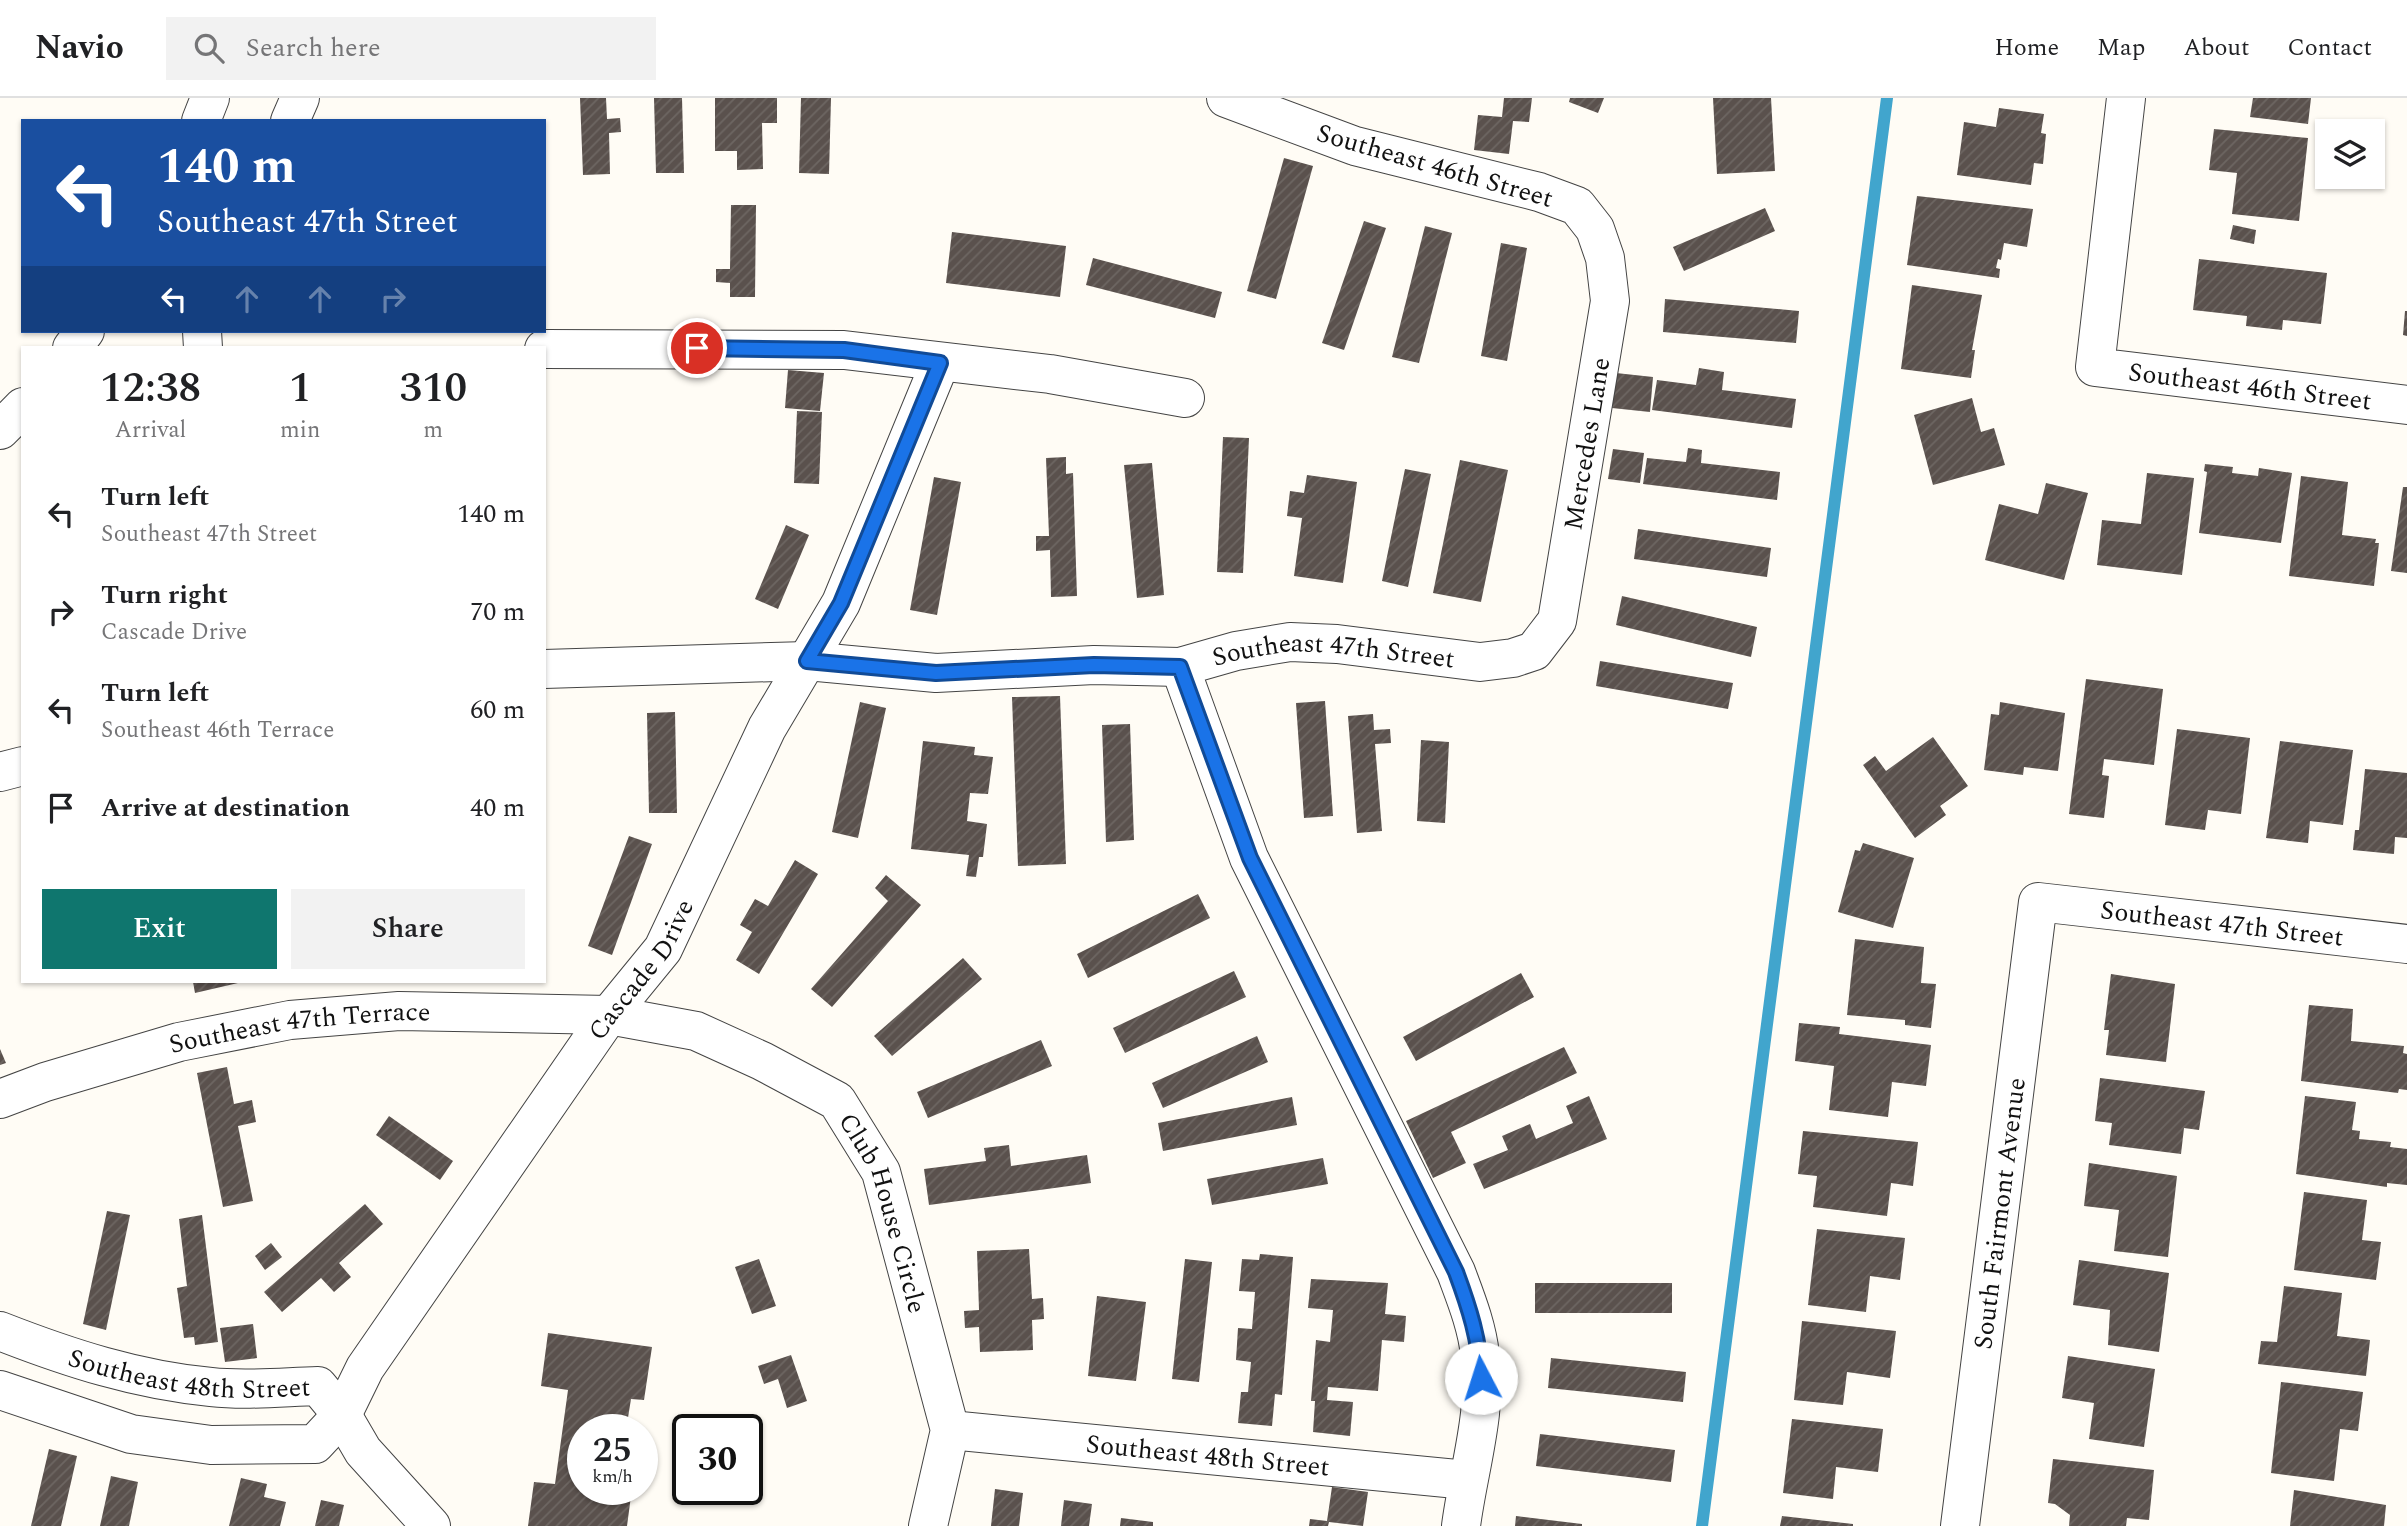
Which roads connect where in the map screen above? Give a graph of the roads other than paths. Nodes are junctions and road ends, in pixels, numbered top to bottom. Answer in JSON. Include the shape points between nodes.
{"nodes":[{"id":1,"x":210,"y":98,"type":"edge"},
{"id":2,"x":300,"y":98,"type":"edge"},
{"id":3,"x":1226,"y":98,"type":"edge"},
{"id":4,"x":2126,"y":98,"type":"edge"},
{"id":5,"x":202,"y":119,"type":"edge"},
{"id":6,"x":290,"y":119,"type":"edge"},
{"id":7,"x":1595,"y":229,"type":"joint"},
{"id":8,"x":546,"y":349,"type":"edge"},
{"id":9,"x":940,"y":363,"type":"junction"},
{"id":10,"x":1185,"y":398,"type":"dead end"},
{"id":11,"x":2407,"y":405,"type":"edge"},
{"id":12,"x":21,"y":409,"type":"edge"},
{"id":13,"x":0,"y":430,"type":"edge"},
{"id":14,"x":1534,"y":650,"type":"joint"},
{"id":15,"x":807,"y":661,"type":"junction"},
{"id":16,"x":1180,"y":667,"type":"junction"},
{"id":17,"x":546,"y":669,"type":"edge"},
{"id":18,"x":21,"y":767,"type":"edge"},
{"id":19,"x":0,"y":772,"type":"edge"},
{"id":20,"x":2038,"y":902,"type":"joint"},
{"id":21,"x":2407,"y":944,"type":"edge"},
{"id":22,"x":609,"y":1015,"type":"junction"},
{"id":23,"x":0,"y":1099,"type":"edge"},
{"id":24,"x":0,"y":1331,"type":"edge"},
{"id":25,"x":0,"y":1390,"type":"edge"},
{"id":26,"x":342,"y":1415,"type":"junction"},
{"id":27,"x":950,"y":1430,"type":"junction"},
{"id":28,"x":1467,"y":1480,"type":"junction"},
{"id":29,"x":431,"y":1526,"type":"edge"},
{"id":30,"x":928,"y":1526,"type":"edge"},
{"id":31,"x":1461,"y":1526,"type":"edge"},
{"id":32,"x":1960,"y":1526,"type":"edge"}],
"edges":[{"from":1,"to":5,"type":"street"},
{"from":2,"to":6,"type":"street"},
{"from":3,"to":7,"type":"street","name":"Southeast 46th Street","via":[[1355,146],[1539,192],[1577,206]]},
{"from":4,"to":11,"type":"street","name":"Southeast 46th Street","via":[[2095,367]]},
{"from":7,"to":14,"type":"street","name":"Mercedes Lane","via":[[1605,258],[1610,301],[1557,621]]},
{"from":8,"to":9,"type":"street","via":[[831,350]]},
{"from":9,"to":10,"type":"street","via":[[1050,374]]},
{"from":9,"to":15,"type":"street","name":"Cascade Drive","via":[[841,603]]},
{"from":12,"to":13,"type":"street"},
{"from":14,"to":16,"type":"street","name":"Southeast 47th Street","via":[[1480,662],[1290,642]]},
{"from":15,"to":16,"type":"street","name":"Southeast 47th Street","via":[[936,673],[1094,665]]},
{"from":15,"to":17,"type":"street","name":"Southeast 47th Street"},
{"from":15,"to":22,"type":"street","name":"Cascade Drive","via":[[767,728],[663,949]]},
{"from":16,"to":28,"type":"street","via":[[1250,858],[1450,1260],[1472,1314],[1480,1356],[1481,1400]]},
{"from":18,"to":19,"type":"street"},
{"from":20,"to":21,"type":"street","name":"Southeast 47th Street"},
{"from":20,"to":32,"type":"street","name":"South Fairmont Avenue"},
{"from":22,"to":23,"type":"street","name":"Southeast 47th Terrace","via":[[399,1010],[290,1020],[179,1042]]},
{"from":22,"to":26,"type":"street","name":"Cascade Drive","via":[[365,1368]]},
{"from":22,"to":27,"type":"street","name":"Club House Circle","via":[[696,1031],[836,1101],[881,1172]]},
{"from":24,"to":26,"type":"street","name":"Southeast 48th Street","via":[[134,1377],[214,1388],[318,1386]]},
{"from":25,"to":26,"type":"street","name":"Southeast 48th Street","via":[[131,1434],[211,1445],[315,1444]]},
{"from":26,"to":29,"type":"street","via":[[363,1451]]},
{"from":27,"to":28,"type":"street","name":"Southeast 48th Street"},
{"from":27,"to":30,"type":"street","name":"Club House Circle"},
{"from":28,"to":31,"type":"street"}]}
